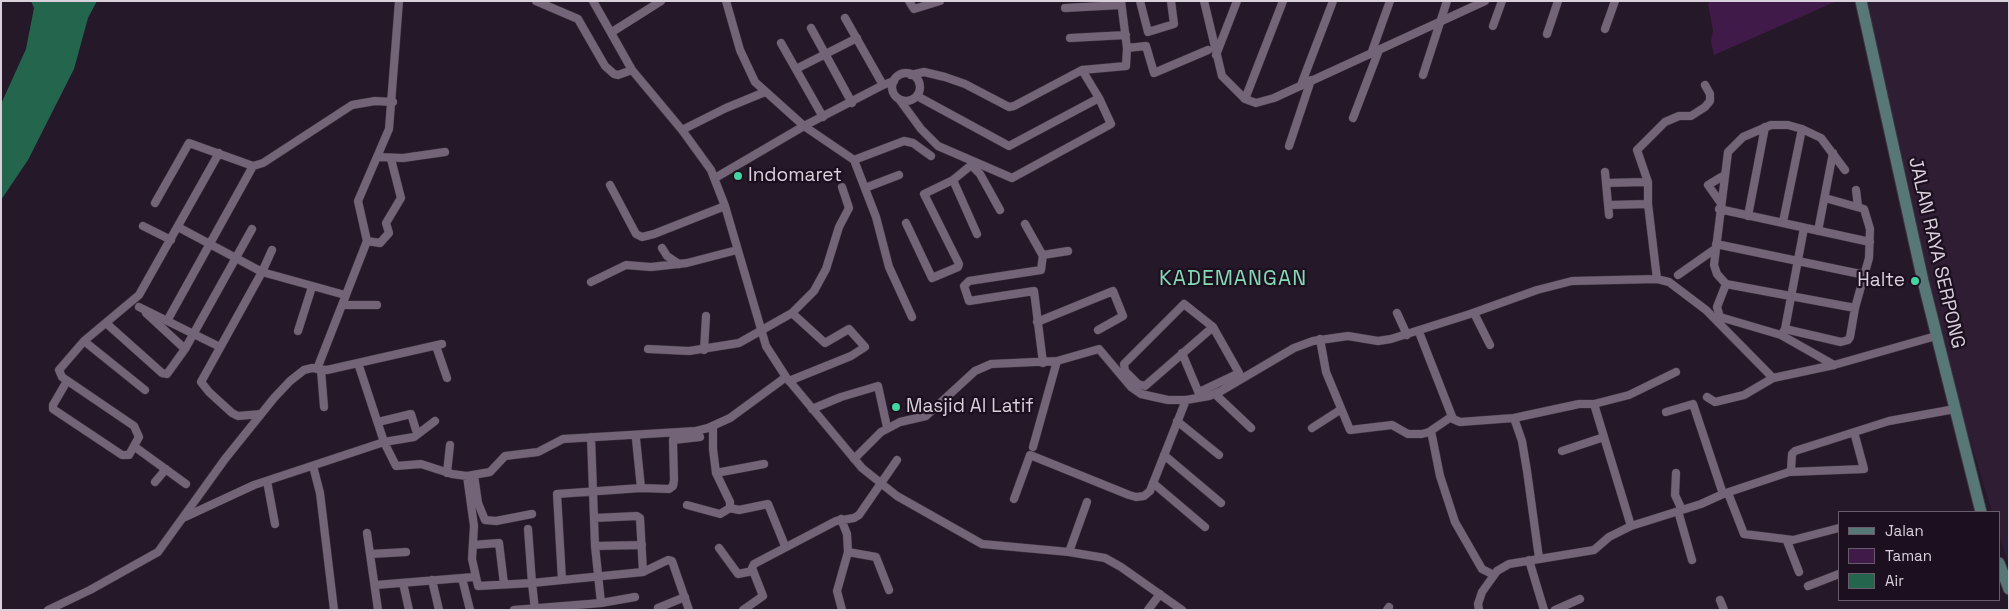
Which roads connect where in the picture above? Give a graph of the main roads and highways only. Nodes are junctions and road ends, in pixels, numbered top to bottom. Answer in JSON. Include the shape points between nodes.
{"nodes":[{"id":1,"x":1861,"y":1,"type":"edge"},
{"id":2,"x":1981,"y":511,"type":"edge"},
{"id":3,"x":2000,"y":566,"type":"edge"},
{"id":4,"x":2009,"y":589,"type":"edge"}],
"edges":[{"from":1,"to":2,"type":"main road","name":"JALAN RAYA SERPONG","via":[[1936,336]]},
{"from":3,"to":4,"type":"main road"}]}
